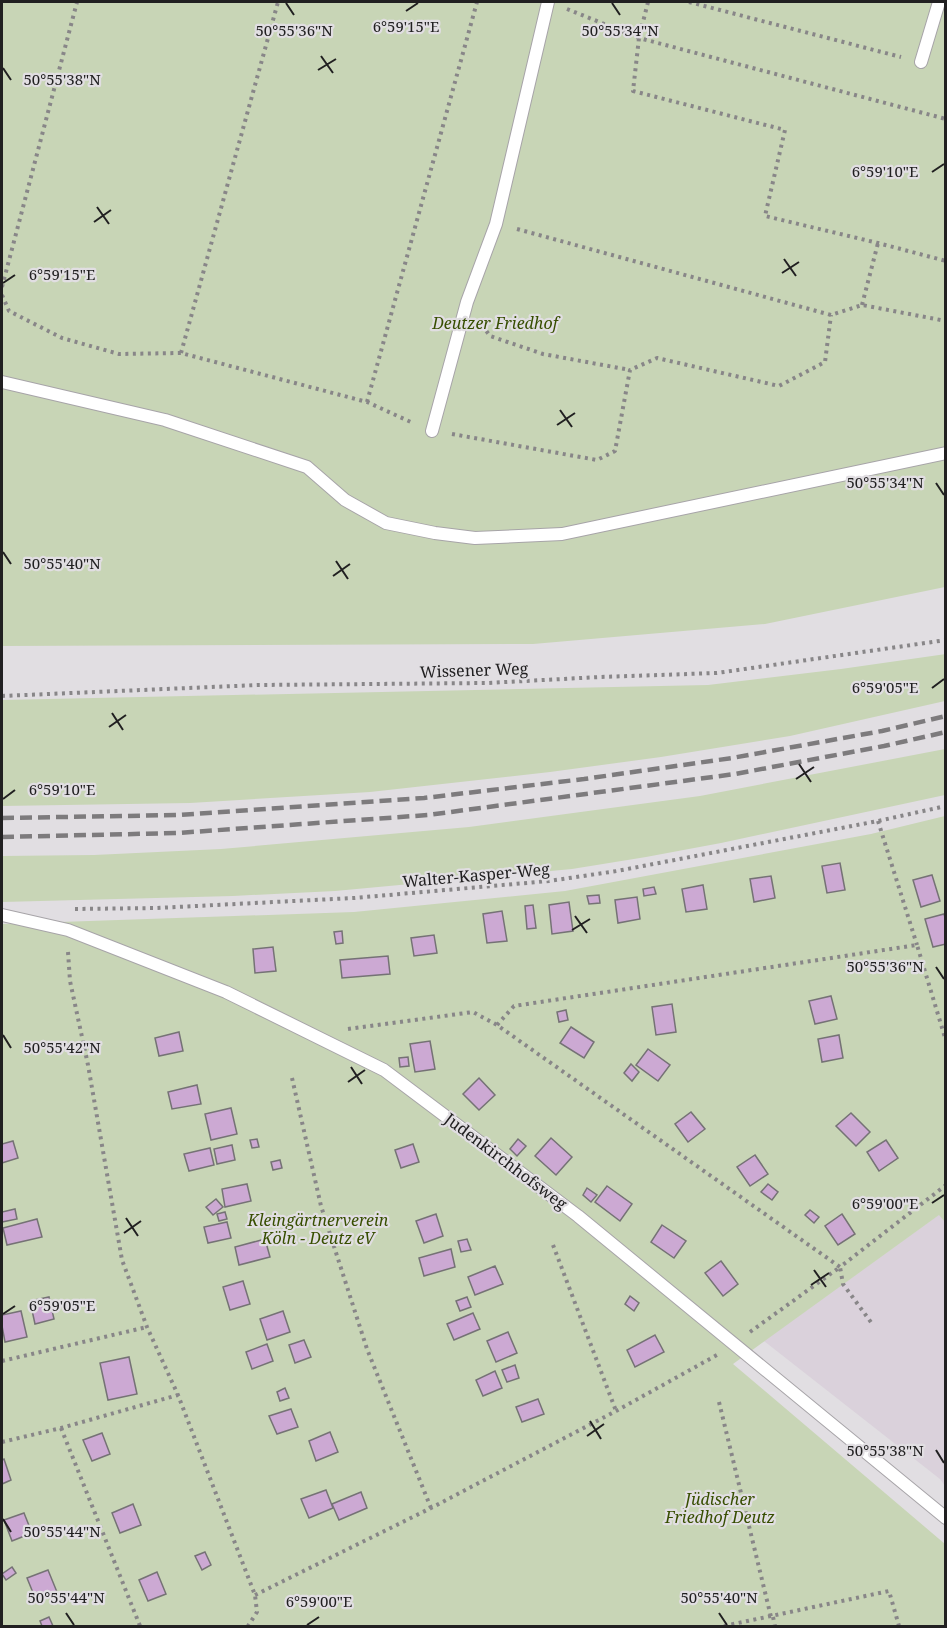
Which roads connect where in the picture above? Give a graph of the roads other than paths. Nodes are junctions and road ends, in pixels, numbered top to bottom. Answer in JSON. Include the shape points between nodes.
{"nodes":[{"id":1,"x":548,"y":2,"type":"edge"},
{"id":2,"x":939,"y":2,"type":"edge"},
{"id":3,"x":921,"y":62,"type":"road end"},
{"id":4,"x":2,"y":382,"type":"edge"},
{"id":5,"x":432,"y":431,"type":"dead end"},
{"id":6,"x":945,"y":453,"type":"edge"},
{"id":7,"x":2,"y":915,"type":"edge"},
{"id":8,"x":945,"y":1518,"type":"edge"}],
"edges":[{"from":1,"to":5,"type":"lane","via":[[496,224],[467,302]]},
{"from":2,"to":3,"type":"lane"},
{"from":4,"to":6,"type":"lane","via":[[165,420],[307,467],[345,500],[386,523],[475,538],[562,534]]},
{"from":7,"to":8,"type":"lane","name":"Judenkirchhofsweg","via":[[68,930],[226,992],[384,1070],[578,1216]]}]}
